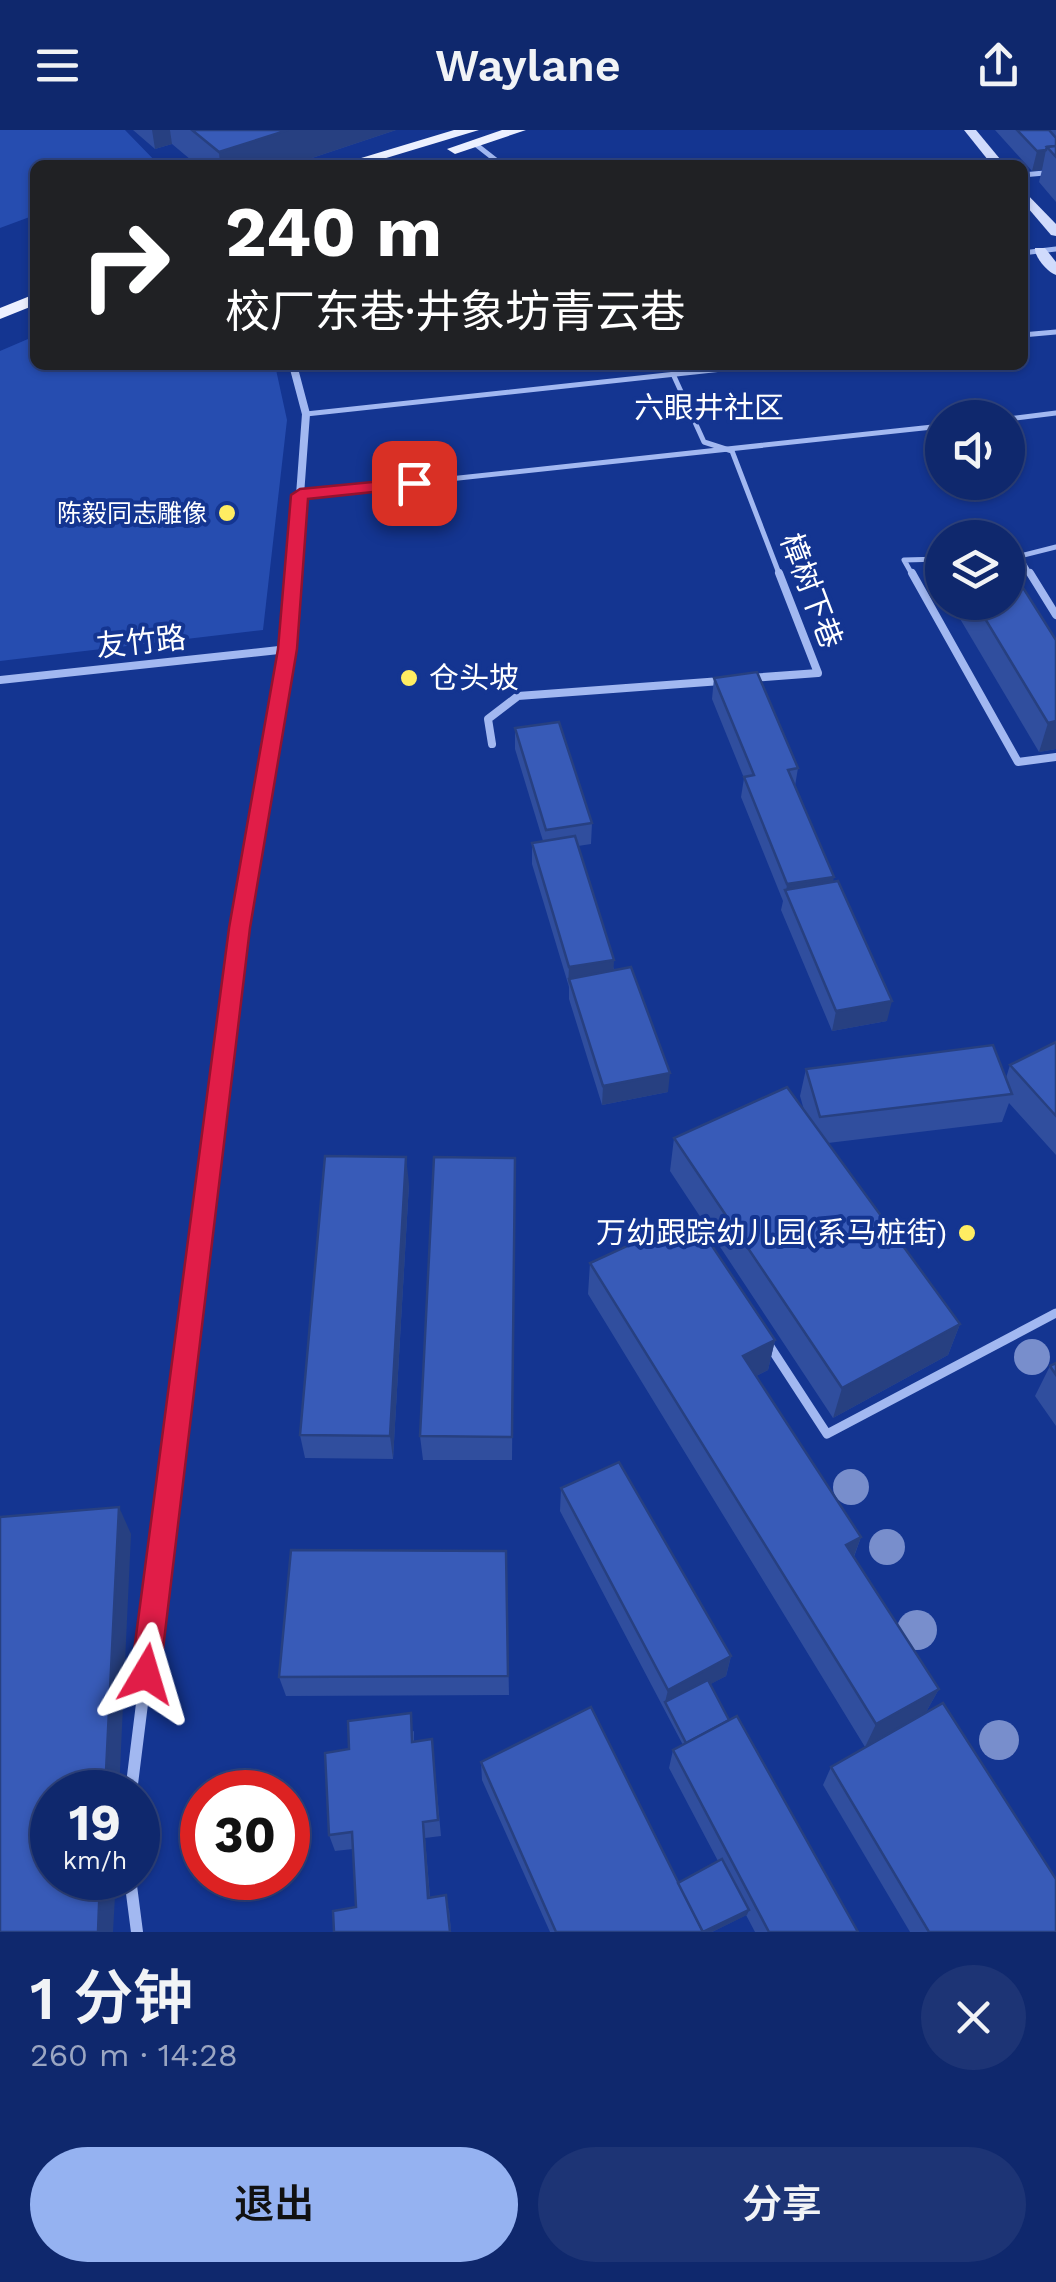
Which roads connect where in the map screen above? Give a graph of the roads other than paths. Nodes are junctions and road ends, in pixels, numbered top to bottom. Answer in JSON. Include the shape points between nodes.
{"nodes":[{"id":1,"x":518,"y":130,"type":"edge"},
{"id":2,"x":970,"y":130,"type":"edge"},
{"id":3,"x":465,"y":134,"type":"edge"},
{"id":4,"x":365,"y":160,"type":"edge"},
{"id":5,"x":408,"y":160,"type":"edge"},
{"id":6,"x":496,"y":160,"type":"edge"},
{"id":7,"x":996,"y":160,"type":"edge"},
{"id":8,"x":1056,"y":172,"type":"edge"},
{"id":9,"x":1028,"y":174,"type":"edge"},
{"id":10,"x":1028,"y":199,"type":"edge"},
{"id":11,"x":1056,"y":232,"type":"edge"},
{"id":12,"x":1056,"y":249,"type":"edge"},
{"id":13,"x":1040,"y":251,"type":"junction"},
{"id":14,"x":1028,"y":252,"type":"edge"},
{"id":15,"x":1056,"y":271,"type":"edge"},
{"id":16,"x":30,"y":283,"type":"edge"},
{"id":17,"x":0,"y":296,"type":"edge"},
{"id":18,"x":30,"y":301,"type":"edge"},
{"id":19,"x":0,"y":314,"type":"edge"},
{"id":20,"x":1056,"y":332,"type":"edge"},
{"id":21,"x":1028,"y":335,"type":"edge"},
{"id":22,"x":295,"y":370,"type":"edge"},
{"id":23,"x":706,"y":370,"type":"edge"},
{"id":24,"x":673,"y":374,"type":"junction"},
{"id":25,"x":1056,"y":413,"type":"edge"},
{"id":26,"x":306,"y":414,"type":"junction"},
{"id":27,"x":1025,"y":416,"type":"edge"},
{"id":28,"x":925,"y":428,"type":"edge"},
{"id":29,"x":732,"y":451,"type":"junction"},
{"id":30,"x":300,"y":495,"type":"junction"},
{"id":31,"x":1056,"y":547,"type":"edge"},
{"id":32,"x":1025,"y":555,"type":"edge"},
{"id":33,"x":925,"y":560,"type":"edge"},
{"id":34,"x":1025,"y":566,"type":"edge"},
{"id":35,"x":925,"y":597,"type":"edge"},
{"id":36,"x":1056,"y":615,"type":"edge"},
{"id":37,"x":938,"y":620,"type":"edge"},
{"id":38,"x":288,"y":649,"type":"junction"},
{"id":39,"x":743,"y":679,"type":"edge"},
{"id":40,"x":0,"y":680,"type":"edge"},
{"id":41,"x":724,"y":680,"type":"edge"},
{"id":42,"x":492,"y":744,"type":"dead end"},
{"id":43,"x":1056,"y":756,"type":"edge"},
{"id":44,"x":1056,"y":1313,"type":"edge"},
{"id":45,"x":766,"y":1342,"type":"edge"},
{"id":46,"x":134,"y":1770,"type":"edge"},
{"id":47,"x":132,"y":1900,"type":"edge"},
{"id":48,"x":136,"y":1932,"type":"edge"}],
"edges":[{"from":1,"to":3,"type":"main road"},
{"from":2,"to":7,"type":"street"},
{"from":3,"to":4,"type":"main road"},
{"from":3,"to":5,"type":"main road"},
{"from":3,"to":6,"type":"lane"},
{"from":8,"to":9,"type":"lane"},
{"from":10,"to":11,"type":"street"},
{"from":12,"to":13,"type":"lane"},
{"from":13,"to":14,"type":"lane"},
{"from":13,"to":15,"type":"street"},
{"from":16,"to":17,"type":"main road"},
{"from":18,"to":19,"type":"main road"},
{"from":20,"to":21,"type":"lane"},
{"from":22,"to":26,"type":"street"},
{"from":23,"to":24,"type":"lane"},
{"from":24,"to":26,"type":"lane"},
{"from":24,"to":29,"type":"lane","via":[[704,442]]},
{"from":25,"to":27,"type":"lane"},
{"from":26,"to":30,"type":"street"},
{"from":28,"to":29,"type":"lane"},
{"from":29,"to":30,"type":"lane"},
{"from":29,"to":39,"type":"lane","name":"樟树下巷","via":[[818,673]]},
{"from":30,"to":38,"type":"street"},
{"from":31,"to":32,"type":"lane"},
{"from":33,"to":35,"type":"lane","via":[[904,560]]},
{"from":34,"to":36,"type":"lane"},
{"from":37,"to":43,"type":"lane","via":[[1018,762]]},
{"from":38,"to":40,"type":"lane","name":"友竹路"},
{"from":38,"to":46,"type":"street","via":[[240,928]]},
{"from":41,"to":42,"type":"lane","via":[[518,696],[488,719]]},
{"from":44,"to":45,"type":"lane","via":[[828,1434]]},
{"from":47,"to":48,"type":"street"}]}
